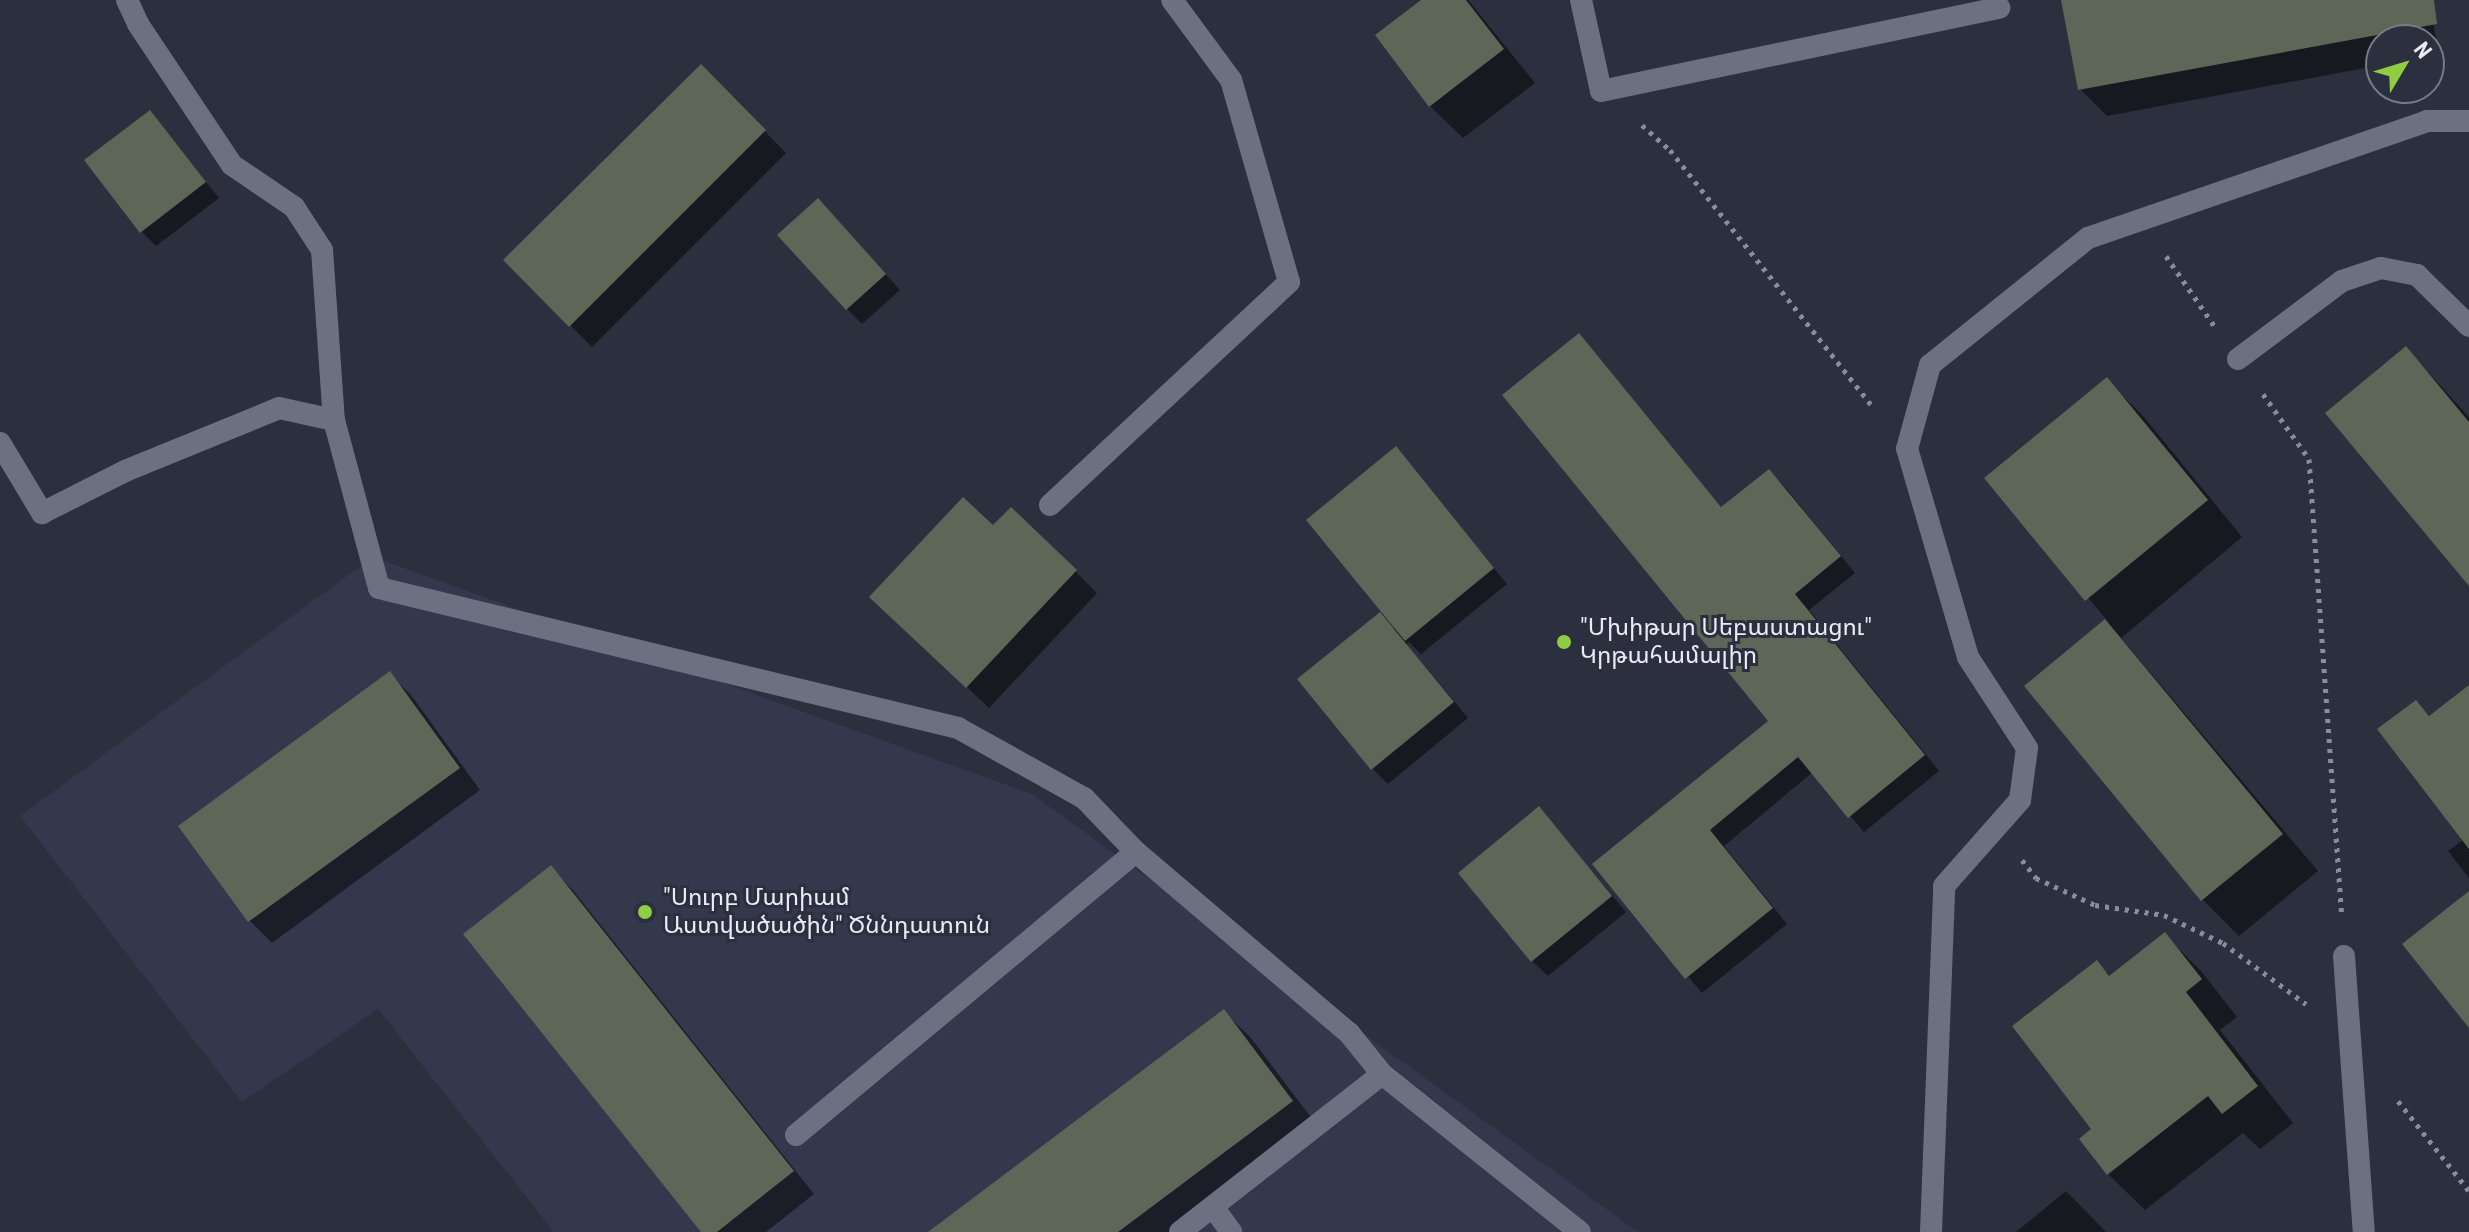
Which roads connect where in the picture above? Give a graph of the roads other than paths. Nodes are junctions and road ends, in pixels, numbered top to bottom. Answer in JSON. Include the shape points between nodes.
{"nodes":[{"id":1,"x":127,"y":0,"type":"edge"},
{"id":2,"x":1172,"y":0,"type":"edge"},
{"id":3,"x":1581,"y":0,"type":"edge"},
{"id":4,"x":1999,"y":8,"type":"dead end"},
{"id":5,"x":2469,"y":121,"type":"edge"},
{"id":6,"x":2469,"y":326,"type":"edge"},
{"id":7,"x":2238,"y":359,"type":"road end"},
{"id":8,"x":334,"y":420,"type":"junction"},
{"id":9,"x":0,"y":443,"type":"edge"},
{"id":10,"x":1050,"y":505,"type":"dead end"},
{"id":11,"x":1136,"y":852,"type":"junction"},
{"id":12,"x":2344,"y":956,"type":"road end"},
{"id":13,"x":1382,"y":1074,"type":"junction"},
{"id":14,"x":796,"y":1135,"type":"dead end"},
{"id":15,"x":1213,"y":1207,"type":"junction"},
{"id":16,"x":1180,"y":1232,"type":"edge"},
{"id":17,"x":1231,"y":1232,"type":"edge"},
{"id":18,"x":1580,"y":1232,"type":"edge"},
{"id":19,"x":1931,"y":1232,"type":"edge"},
{"id":20,"x":2364,"y":1232,"type":"edge"}],
"edges":[{"from":1,"to":8,"type":"lane","via":[[232,165],[294,207],[322,250]]},
{"from":2,"to":10,"type":"lane","via":[[1231,80],[1289,282]]},
{"from":3,"to":4,"type":"lane","via":[[1601,91]]},
{"from":5,"to":19,"type":"lane","via":[[2427,121],[2088,238],[1930,365],[1907,449],[1968,657],[2027,748],[2020,800],[1944,886]]},
{"from":6,"to":7,"type":"lane","via":[[2417,275],[2381,268],[2342,281]]},
{"from":8,"to":9,"type":"lane","via":[[279,408],[125,471],[42,513]]},
{"from":8,"to":11,"type":"lane","via":[[379,588],[958,728],[1084,798]]},
{"from":11,"to":13,"type":"lane","via":[[1349,1033]]},
{"from":11,"to":14,"type":"lane"},
{"from":12,"to":20,"type":"lane"},
{"from":13,"to":15,"type":"lane"},
{"from":13,"to":18,"type":"lane"},
{"from":15,"to":16,"type":"lane"},
{"from":15,"to":17,"type":"lane"}]}
